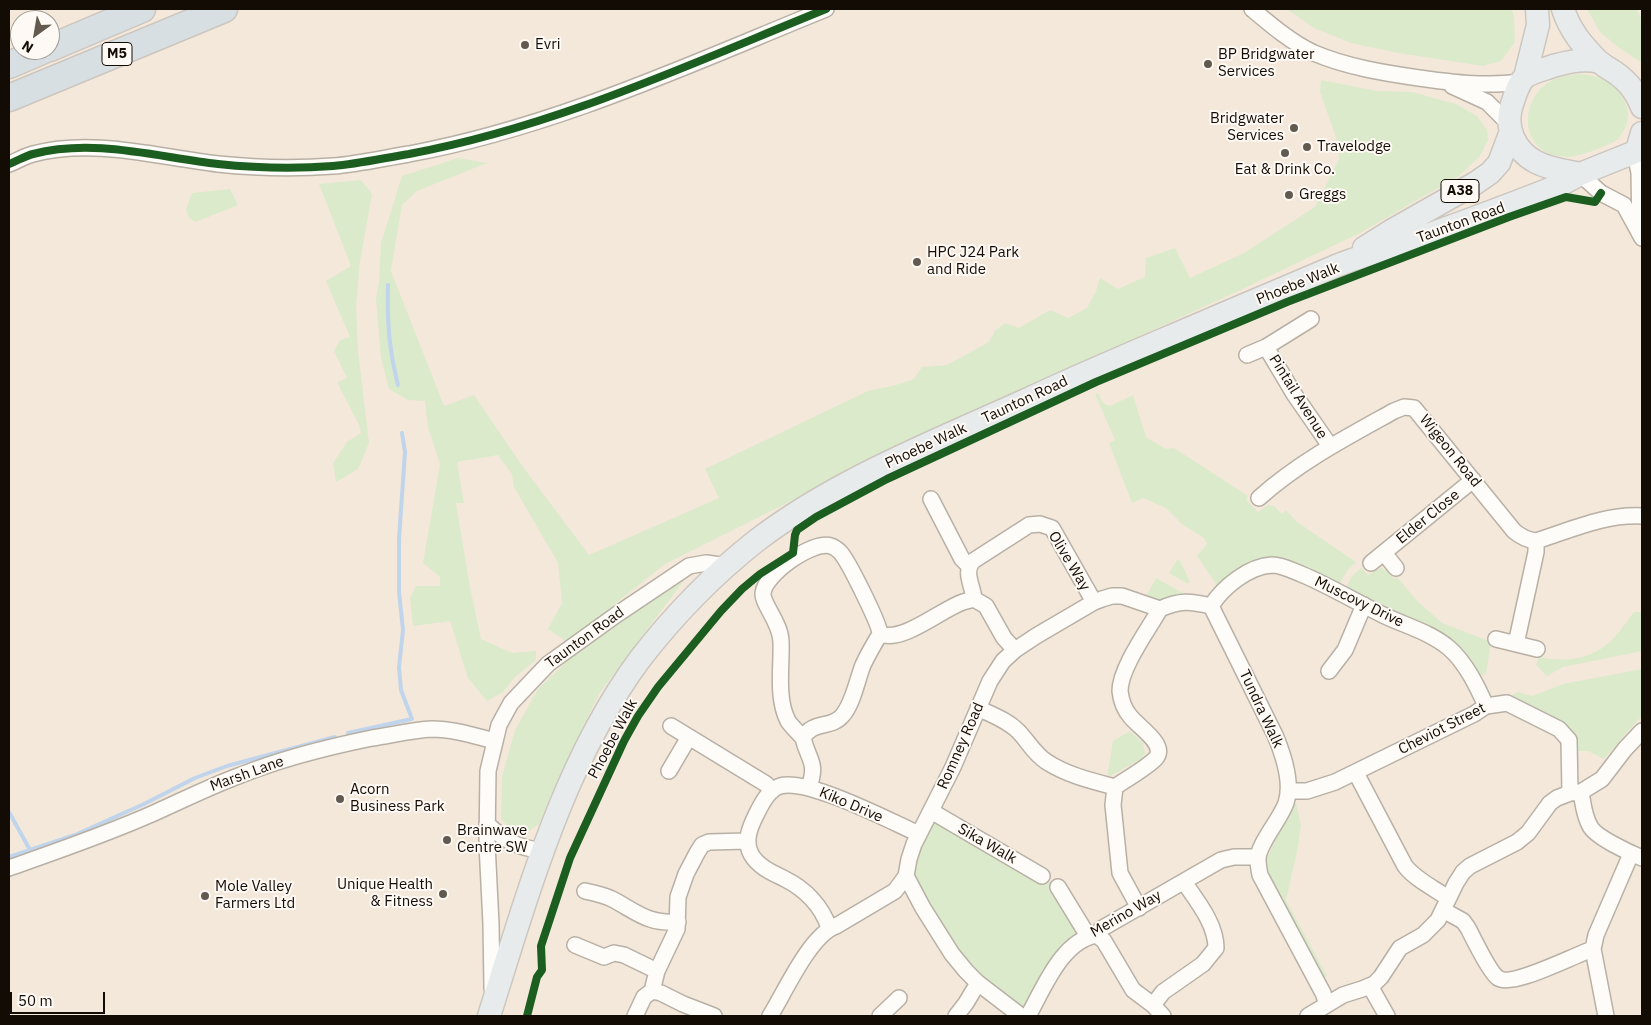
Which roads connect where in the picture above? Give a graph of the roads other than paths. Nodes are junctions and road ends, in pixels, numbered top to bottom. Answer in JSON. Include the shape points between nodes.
{"nodes":[{"id":1,"x":142,"y":9,"type":"edge"},
{"id":2,"x":224,"y":9,"type":"edge"},
{"id":3,"x":826,"y":9,"type":"edge"},
{"id":4,"x":1252,"y":9,"type":"edge"},
{"id":5,"x":1537,"y":9,"type":"edge"},
{"id":6,"x":1563,"y":9,"type":"edge"},
{"id":7,"x":60,"y":44,"type":"edge"},
{"id":8,"x":21,"y":60,"type":"edge"},
{"id":9,"x":1599,"y":62,"type":"junction"},
{"id":10,"x":9,"y":65,"type":"edge"},
{"id":11,"x":1523,"y":80,"type":"junction"},
{"id":12,"x":1444,"y":82,"type":"junction"},
{"id":13,"x":1634,"y":84,"type":"edge"},
{"id":14,"x":9,"y":98,"type":"edge"},
{"id":15,"x":1642,"y":107,"type":"edge"},
{"id":16,"x":1510,"y":129,"type":"junction"},
{"id":17,"x":1639,"y":146,"type":"edge"},
{"id":18,"x":9,"y":164,"type":"edge"},
{"id":19,"x":1580,"y":174,"type":"junction"},
{"id":20,"x":1641,"y":236,"type":"edge"},
{"id":21,"x":1339,"y":265,"type":"junction"},
{"id":22,"x":1311,"y":319,"type":"dead end"},
{"id":23,"x":1266,"y":347,"type":"junction"},
{"id":24,"x":1247,"y":355,"type":"dead end"},
{"id":25,"x":1330,"y":446,"type":"junction"},
{"id":26,"x":1473,"y":480,"type":"junction"},
{"id":27,"x":1259,"y":498,"type":"dead end"},
{"id":28,"x":932,"y":499,"type":"dead end"},
{"id":29,"x":1642,"y":516,"type":"edge"},
{"id":30,"x":1536,"y":541,"type":"junction"},
{"id":31,"x":1384,"y":554,"type":"junction"},
{"id":32,"x":1371,"y":563,"type":"dead end"},
{"id":33,"x":727,"y":566,"type":"junction"},
{"id":34,"x":969,"y":566,"type":"junction"},
{"id":35,"x":1396,"y":568,"type":"dead end"},
{"id":36,"x":974,"y":599,"type":"junction"},
{"id":37,"x":1094,"y":602,"type":"junction"},
{"id":38,"x":1364,"y":605,"type":"junction"},
{"id":39,"x":1211,"y":606,"type":"junction"},
{"id":40,"x":1160,"y":609,"type":"junction"},
{"id":41,"x":880,"y":634,"type":"junction"},
{"id":42,"x":1496,"y":639,"type":"dead end"},
{"id":43,"x":1516,"y":644,"type":"junction"},
{"id":44,"x":1536,"y":649,"type":"dead end"},
{"id":45,"x":1015,"y":650,"type":"junction"},
{"id":46,"x":1329,"y":671,"type":"dead end"},
{"id":47,"x":1486,"y":706,"type":"junction"},
{"id":48,"x":978,"y":708,"type":"junction"},
{"id":49,"x":671,"y":726,"type":"dead end"},
{"id":50,"x":1642,"y":731,"type":"edge"},
{"id":51,"x":688,"y":737,"type":"junction"},
{"id":52,"x":803,"y":738,"type":"junction"},
{"id":53,"x":495,"y":741,"type":"junction"},
{"id":54,"x":670,"y":771,"type":"dead end"},
{"id":55,"x":1356,"y":773,"type":"junction"},
{"id":56,"x":1115,"y":787,"type":"junction"},
{"id":57,"x":809,"y":788,"type":"junction"},
{"id":58,"x":776,"y":789,"type":"junction"},
{"id":59,"x":1288,"y":791,"type":"junction"},
{"id":60,"x":1575,"y":793,"type":"junction"},
{"id":61,"x":931,"y":811,"type":"junction"},
{"id":62,"x":487,"y":824,"type":"junction"},
{"id":63,"x":919,"y":834,"type":"junction"},
{"id":64,"x":747,"y":841,"type":"junction"},
{"id":65,"x":543,"y":851,"type":"junction"},
{"id":66,"x":1637,"y":856,"type":"edge"},
{"id":67,"x":1258,"y":857,"type":"junction"},
{"id":68,"x":9,"y":868,"type":"edge"},
{"id":69,"x":906,"y":876,"type":"junction"},
{"id":70,"x":1042,"y":876,"type":"dead end"},
{"id":71,"x":1184,"y":882,"type":"junction"},
{"id":72,"x":1058,"y":886,"type":"dead end"},
{"id":73,"x":585,"y":890,"type":"dead end"},
{"id":74,"x":1446,"y":904,"type":"junction"},
{"id":75,"x":1139,"y":908,"type":"junction"},
{"id":76,"x":678,"y":922,"type":"junction"},
{"id":77,"x":829,"y":928,"type":"junction"},
{"id":78,"x":1093,"y":936,"type":"junction"},
{"id":79,"x":575,"y":945,"type":"dead end"},
{"id":80,"x":1593,"y":949,"type":"junction"},
{"id":81,"x":657,"y":972,"type":"junction"},
{"id":82,"x":978,"y":983,"type":"junction"},
{"id":83,"x":1370,"y":986,"type":"junction"},
{"id":84,"x":652,"y":991,"type":"junction"},
{"id":85,"x":899,"y":998,"type":"dead end"},
{"id":86,"x":1327,"y":1004,"type":"junction"},
{"id":87,"x":1153,"y":1005,"type":"junction"},
{"id":88,"x":490,"y":1011,"type":"edge"},
{"id":89,"x":635,"y":1016,"type":"edge"},
{"id":90,"x":714,"y":1016,"type":"edge"},
{"id":91,"x":770,"y":1016,"type":"edge"},
{"id":92,"x":880,"y":1016,"type":"edge"},
{"id":93,"x":956,"y":1016,"type":"edge"},
{"id":94,"x":1021,"y":1016,"type":"edge"},
{"id":95,"x":1028,"y":1016,"type":"edge"},
{"id":96,"x":1163,"y":1016,"type":"edge"},
{"id":97,"x":1308,"y":1016,"type":"edge"},
{"id":98,"x":1387,"y":1016,"type":"edge"},
{"id":99,"x":1606,"y":1016,"type":"edge"}],
"edges":[{"from":1,"to":7,"type":"highway","number":"M5"},
{"from":2,"to":14,"type":"highway","number":"M5"},
{"from":3,"to":18,"type":"street","via":[[580,108],[443,148],[325,166],[219,164],[102,148],[32,154]]},
{"from":4,"to":12,"type":"street","via":[[1314,53],[1385,73]]},
{"from":5,"to":11,"type":"main road","number":"A38","via":[[1538,25]]},
{"from":6,"to":9,"type":"main road","via":[[1581,45]]},
{"from":8,"to":10,"type":"highway"},
{"from":9,"to":11,"type":"main road","via":[[1563,63]]},
{"from":9,"to":13,"type":"main road"},
{"from":11,"to":12,"type":"street","via":[[1490,85]]},
{"from":11,"to":16,"type":"main road","number":"A38","via":[[1511,108]]},
{"from":12,"to":16,"type":"street","via":[[1487,102]]},
{"from":13,"to":15,"type":"main road"},
{"from":16,"to":19,"type":"main road","via":[[1518,145],[1536,162]]},
{"from":16,"to":21,"type":"main road","name":"Taunton Road","number":"A38","via":[[1498,163],[1490,173]]},
{"from":17,"to":19,"type":"main road","number":"A38"},
{"from":17,"to":20,"type":"street"},
{"from":19,"to":20,"type":"street","via":[[1601,193],[1624,205]]},
{"from":19,"to":21,"type":"main road","name":"Taunton Road","number":"A38","via":[[1560,186],[1505,207]]},
{"from":21,"to":33,"type":"main road","name":"Taunton Road","number":"A38","via":[[1084,373],[901,457],[826,495],[757,541]]},
{"from":22,"to":23,"type":"street","name":"Pintail Avenue"},
{"from":23,"to":24,"type":"street","name":"Pintail Avenue"},
{"from":23,"to":25,"type":"street","name":"Pintail Avenue"},
{"from":25,"to":26,"type":"street","name":"Wigeon Road","via":[[1394,411],[1414,408]]},
{"from":25,"to":27,"type":"street","name":"Wigeon Road","via":[[1282,477]]},
{"from":26,"to":30,"type":"street","name":"Wigeon Road","via":[[1514,532]]},
{"from":26,"to":31,"type":"street","name":"Elder Close"},
{"from":28,"to":34,"type":"street","via":[[962,559]]},
{"from":29,"to":30,"type":"street","via":[[1609,517]]},
{"from":30,"to":43,"type":"street"},
{"from":31,"to":32,"type":"street","name":"Elder Close"},
{"from":31,"to":35,"type":"street","name":"Elder Close"},
{"from":33,"to":53,"type":"street","name":"Taunton Road","via":[[706,563],[689,566],[548,664],[511,703],[499,725]]},
{"from":33,"to":65,"type":"main road","name":"Taunton Road","number":"A38","via":[[663,630],[614,697],[590,739]]},
{"from":34,"to":36,"type":"street"},
{"from":34,"to":37,"type":"street","name":"Olive Way","via":[[1029,525],[1040,524],[1052,528]]},
{"from":36,"to":41,"type":"street","via":[[907,631],[890,636]]},
{"from":36,"to":45,"type":"street","via":[[986,606],[1004,638]]},
{"from":37,"to":40,"type":"street","name":"Romney Road","via":[[1122,596]]},
{"from":37,"to":45,"type":"street","name":"Romney Road"},
{"from":38,"to":39,"type":"street","name":"Muscovy Drive","via":[[1290,569],[1270,565],[1237,578],[1218,594]]},
{"from":38,"to":46,"type":"street","via":[[1345,650]]},
{"from":38,"to":47,"type":"street","name":"Muscovy Drive","via":[[1427,633],[1450,649],[1467,670]]},
{"from":39,"to":40,"type":"street","via":[[1189,601]]},
{"from":39,"to":59,"type":"street","name":"Tundra Walk","via":[[1279,745]]},
{"from":40,"to":56,"type":"street","via":[[1126,667],[1120,692],[1125,710],[1158,746],[1159,752],[1150,763]]},
{"from":41,"to":52,"type":"street","via":[[842,716],[807,731]]},
{"from":41,"to":52,"type":"street","via":[[852,571],[835,548],[822,545],[804,552],[768,581],[763,597],[780,630],[784,707],[788,720]]},
{"from":42,"to":43,"type":"street"},
{"from":43,"to":44,"type":"street"},
{"from":45,"to":48,"type":"street","name":"Romney Road","via":[[997,668]]},
{"from":47,"to":55,"type":"street","name":"Cheviot Street"},
{"from":47,"to":60,"type":"street","name":"Cheviot Street","via":[[1507,703],[1566,735],[1570,748],[1569,782]]},
{"from":48,"to":56,"type":"street","via":[[1006,721],[1046,762],[1065,772]]},
{"from":48,"to":61,"type":"street","name":"Romney Road"},
{"from":49,"to":51,"type":"street"},
{"from":50,"to":60,"type":"street","via":[[1602,779]]},
{"from":51,"to":54,"type":"street"},
{"from":51,"to":58,"type":"street"},
{"from":52,"to":57,"type":"street","via":[[814,765]]},
{"from":53,"to":62,"type":"street","name":"Taunton Road","via":[[488,771]]},
{"from":53,"to":68,"type":"street","name":"Marsh Lane","via":[[431,729],[296,756],[242,774],[153,813]]},
{"from":55,"to":59,"type":"street","name":"Cheviot Street","via":[[1320,788]]},
{"from":55,"to":74,"type":"street","via":[[1409,872]]},
{"from":56,"to":75,"type":"street","via":[[1113,805],[1120,873]]},
{"from":57,"to":58,"type":"street","name":"Kiko Drive","via":[[792,785]]},
{"from":57,"to":63,"type":"street","name":"Kiko Drive"},
{"from":58,"to":64,"type":"street","via":[[751,825]]},
{"from":59,"to":67,"type":"street","name":"Tundra Walk","via":[[1284,809]]},
{"from":60,"to":66,"type":"street","via":[[1590,828]]},
{"from":60,"to":74,"type":"street","via":[[1557,798],[1517,842],[1463,872]]},
{"from":61,"to":63,"type":"street","name":"Romney Road"},
{"from":61,"to":70,"type":"street","name":"Sika Walk"},
{"from":62,"to":65,"type":"street","via":[[507,841]]},
{"from":62,"to":88,"type":"street","name":"Taunton Road","via":[[492,955]]},
{"from":63,"to":69,"type":"street","name":"Romney Road"},
{"from":64,"to":76,"type":"street","via":[[718,841],[702,846],[680,888]]},
{"from":64,"to":77,"type":"street","via":[[755,860],[811,898]]},
{"from":65,"to":88,"type":"main road","name":"Taunton Road","number":"A38"},
{"from":66,"to":80,"type":"street","via":[[1596,935]]},
{"from":67,"to":71,"type":"street","name":"Merino Way","via":[[1221,860]]},
{"from":67,"to":86,"type":"street","via":[[1265,886]]},
{"from":69,"to":77,"type":"street","via":[[895,892]]},
{"from":69,"to":82,"type":"street","via":[[952,954]]},
{"from":71,"to":75,"type":"street","name":"Merino Way"},
{"from":71,"to":87,"type":"street","via":[[1210,922],[1216,948],[1203,964],[1163,992]]},
{"from":72,"to":78,"type":"street"},
{"from":73,"to":76,"type":"street","via":[[609,898],[652,920]]},
{"from":74,"to":80,"type":"street","via":[[1463,922],[1494,975],[1503,981],[1519,979]]},
{"from":74,"to":83,"type":"street","via":[[1431,928],[1400,948],[1381,977]]},
{"from":75,"to":78,"type":"street","name":"Merino Way"},
{"from":76,"to":81,"type":"street"},
{"from":77,"to":91,"type":"street","via":[[802,960]]},
{"from":78,"to":87,"type":"street","via":[[1104,941],[1133,990]]},
{"from":78,"to":95,"type":"street","name":"Merino Way","via":[[1074,945],[1062,956]]},
{"from":79,"to":81,"type":"street","via":[[604,957],[614,953],[624,955]]},
{"from":80,"to":99,"type":"street"},
{"from":81,"to":84,"type":"street"},
{"from":82,"to":93,"type":"street"},
{"from":82,"to":94,"type":"street"},
{"from":83,"to":86,"type":"street"},
{"from":83,"to":98,"type":"street"},
{"from":84,"to":89,"type":"street","via":[[644,997]]},
{"from":84,"to":90,"type":"street"},
{"from":85,"to":92,"type":"street"},
{"from":86,"to":97,"type":"street"},
{"from":87,"to":96,"type":"street"}]}
